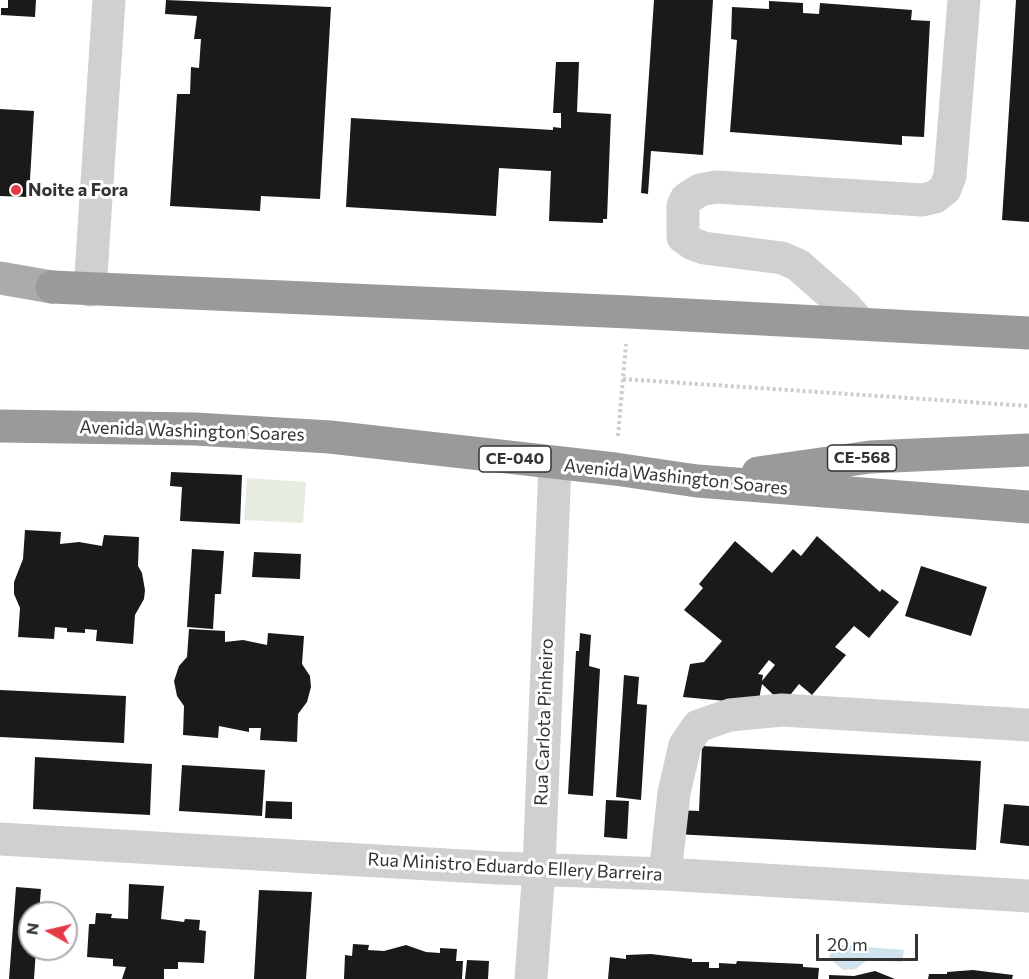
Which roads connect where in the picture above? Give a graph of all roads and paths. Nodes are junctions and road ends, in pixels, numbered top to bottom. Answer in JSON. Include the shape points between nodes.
{"nodes":[{"id":1,"x":108,"y":0,"type":"edge"},
{"id":2,"x":964,"y":0,"type":"edge"},
{"id":3,"x":0,"y":278,"type":"edge"},
{"id":4,"x":52,"y":287,"type":"junction"},
{"id":5,"x":90,"y":290,"type":"junction"},
{"id":6,"x":0,"y":295,"type":"edge"},
{"id":7,"x":629,"y":312,"type":"junction"},
{"id":8,"x":860,"y":323,"type":"junction"},
{"id":9,"x":1029,"y":333,"type":"edge"},
{"id":10,"x":623,"y":379,"type":"junction"},
{"id":11,"x":1029,"y":406,"type":"edge"},
{"id":12,"x":0,"y":426,"type":"edge"},
{"id":13,"x":1029,"y":450,"type":"edge"},
{"id":14,"x":555,"y":464,"type":"junction"},
{"id":15,"x":615,"y":469,"type":"junction"},
{"id":16,"x":697,"y":481,"type":"junction"},
{"id":17,"x":1029,"y":507,"type":"edge"},
{"id":18,"x":1029,"y":725,"type":"edge"},
{"id":19,"x":0,"y":839,"type":"edge"},
{"id":20,"x":539,"y":868,"type":"junction"},
{"id":21,"x":665,"y":874,"type":"junction"},
{"id":22,"x":1029,"y":897,"type":"edge"},
{"id":23,"x":531,"y":979,"type":"edge"}],
"edges":[{"from":1,"to":5,"type":"street"},
{"from":2,"to":8,"type":"street","via":[[950,176],[945,189],[935,197],[922,200],[716,187],[700,190],[686,199],[683,206],[684,237],[693,244],[782,258],[814,278]]},
{"from":3,"to":4,"type":"main road"},
{"from":4,"to":5,"type":"highway"},
{"from":4,"to":6,"type":"main road"},
{"from":5,"to":7,"type":"highway"},
{"from":7,"to":8,"type":"highway"},
{"from":7,"to":10,"type":"path"},
{"from":8,"to":9,"type":"highway"},
{"from":10,"to":11,"type":"path"},
{"from":10,"to":15,"type":"path"},
{"from":12,"to":14,"type":"highway","name":"Avenida Washington Soares","number":"CE-040","via":[[195,429],[330,437]]},
{"from":13,"to":16,"type":"highway","number":"CE-568","via":[[870,457]]},
{"from":14,"to":15,"type":"highway","name":"Avenida Washington Soares","number":"CE-040"},
{"from":14,"to":20,"type":"street","name":"Rua Carlota Pinheiro"},
{"from":15,"to":16,"type":"highway","name":"Avenida Washington Soares","number":"CE-040"},
{"from":16,"to":17,"type":"highway","name":"Avenida Washington Soares","number":"CE-040"},
{"from":18,"to":21,"type":"street","via":[[782,710],[730,715],[698,726],[685,745],[674,793]]},
{"from":19,"to":20,"type":"street","name":"Rua Ministro Eduardo Ellery Barreira"},
{"from":20,"to":21,"type":"street","name":"Rua Ministro Eduardo Ellery Barreira"},
{"from":20,"to":23,"type":"street","name":"Rua Carlota Pinheiro"},
{"from":21,"to":22,"type":"street","name":"Rua Ministro Eduardo Ellery Barreira"}]}
